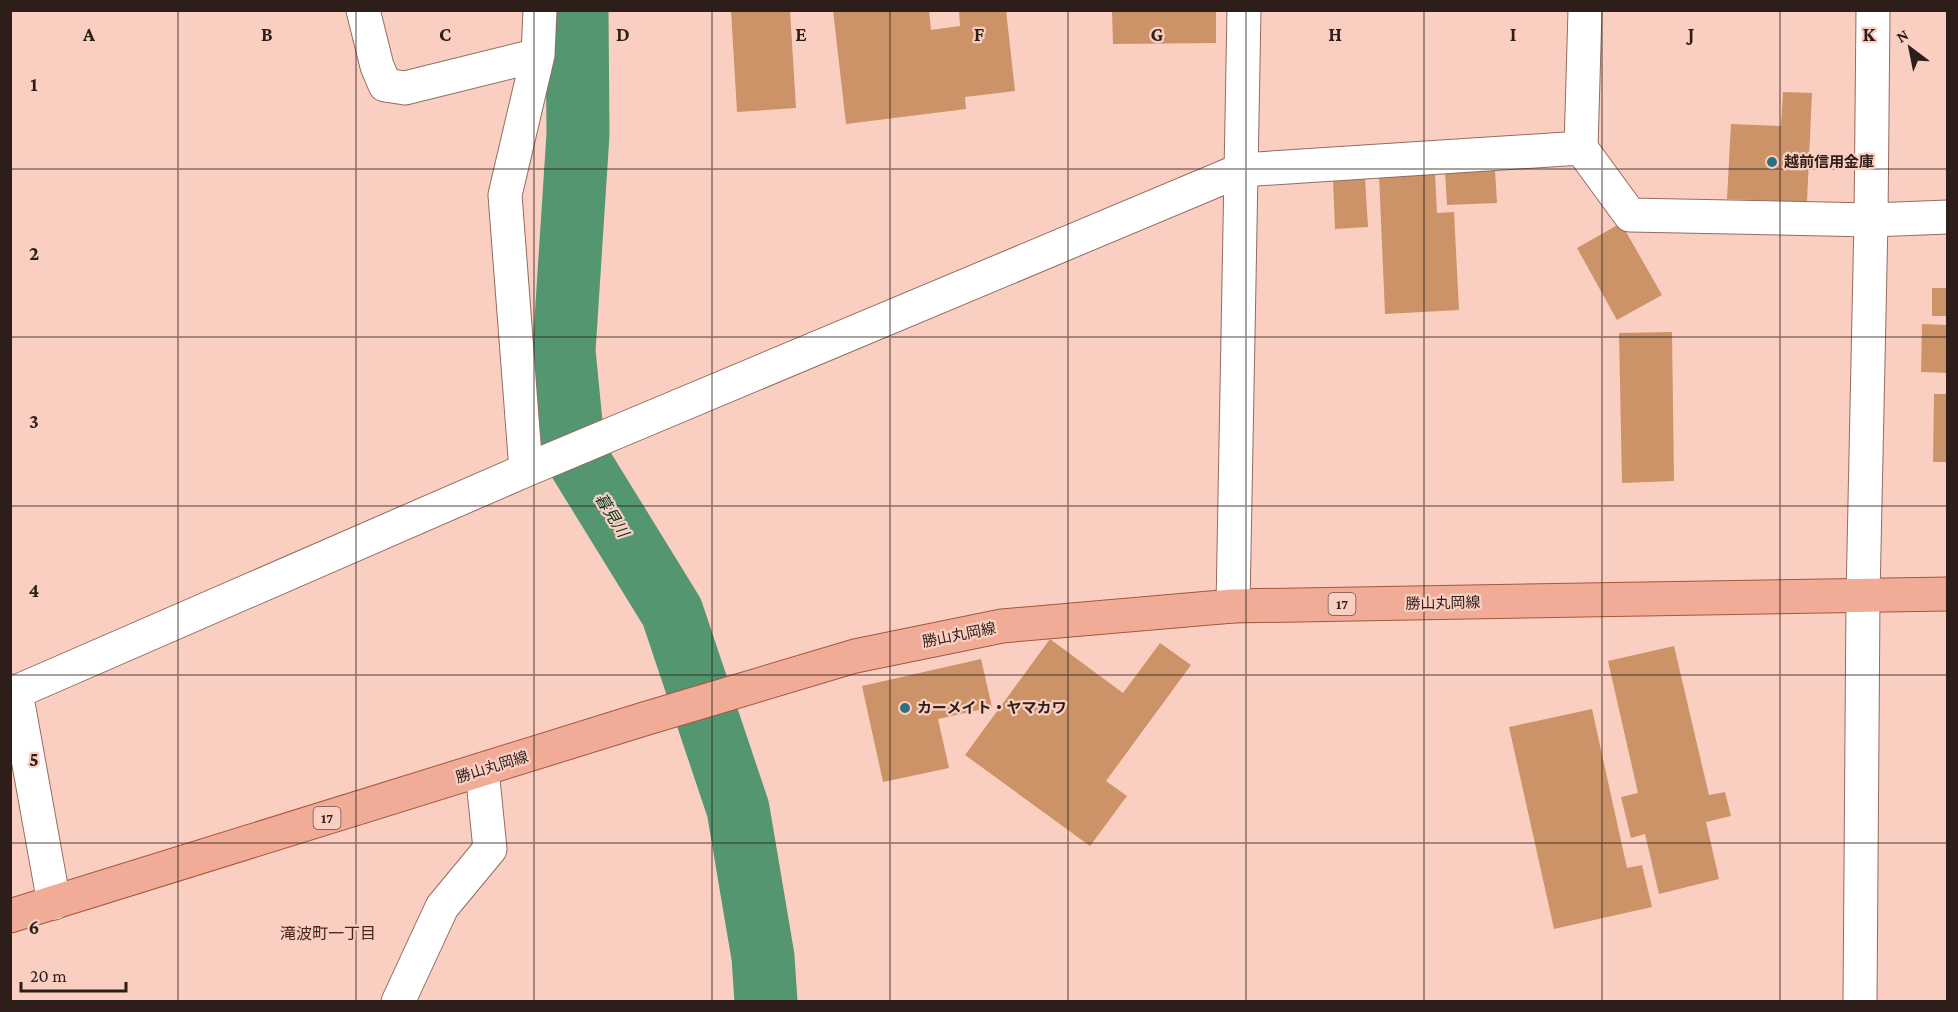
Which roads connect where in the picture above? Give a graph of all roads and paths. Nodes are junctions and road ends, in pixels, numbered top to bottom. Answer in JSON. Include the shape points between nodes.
{"nodes":[{"id":1,"x":363,"y":10,"type":"edge"},
{"id":2,"x":540,"y":10,"type":"edge"},
{"id":3,"x":1244,"y":10,"type":"edge"},
{"id":4,"x":1585,"y":10,"type":"edge"},
{"id":5,"x":1873,"y":10,"type":"edge"},
{"id":6,"x":538,"y":55,"type":"junction"},
{"id":7,"x":1581,"y":148,"type":"junction"},
{"id":8,"x":1241,"y":170,"type":"junction"},
{"id":9,"x":1947,"y":217,"type":"edge"},
{"id":10,"x":1871,"y":220,"type":"junction"},
{"id":11,"x":536,"y":466,"type":"junction"},
{"id":12,"x":1947,"y":594,"type":"edge"},
{"id":13,"x":1863,"y":597,"type":"junction"},
{"id":14,"x":1233,"y":606,"type":"junction"},
{"id":15,"x":13,"y":692,"type":"edge"},
{"id":16,"x":482,"y":770,"type":"junction"},
{"id":17,"x":54,"y":903,"type":"junction"},
{"id":18,"x":10,"y":916,"type":"edge"},
{"id":19,"x":398,"y":1002,"type":"edge"},
{"id":20,"x":1860,"y":1002,"type":"edge"}],
"edges":[{"from":1,"to":6,"type":"street","via":[[385,85],[405,88]]},
{"from":2,"to":6,"type":"street"},
{"from":3,"to":8,"type":"street"},
{"from":4,"to":7,"type":"street"},
{"from":5,"to":10,"type":"street"},
{"from":6,"to":11,"type":"street","via":[[505,195]]},
{"from":7,"to":8,"type":"street"},
{"from":7,"to":10,"type":"street","via":[[1630,215]]},
{"from":8,"to":11,"type":"street"},
{"from":8,"to":14,"type":"street"},
{"from":9,"to":10,"type":"street"},
{"from":10,"to":13,"type":"street"},
{"from":11,"to":15,"type":"street"},
{"from":12,"to":13,"type":"main road","name":"勝山丸岡線","number":"17"},
{"from":13,"to":14,"type":"main road","name":"勝山丸岡線","number":"17"},
{"from":13,"to":20,"type":"street"},
{"from":14,"to":16,"type":"main road","name":"勝山丸岡線","number":"17","via":[[1002,626],[855,656]]},
{"from":15,"to":17,"type":"street"},
{"from":16,"to":17,"type":"main road","name":"勝山丸岡線","number":"17"},
{"from":16,"to":19,"type":"street","via":[[490,849],[442,907]]},
{"from":17,"to":18,"type":"main road","name":"勝山丸岡線","number":"17"}]}
